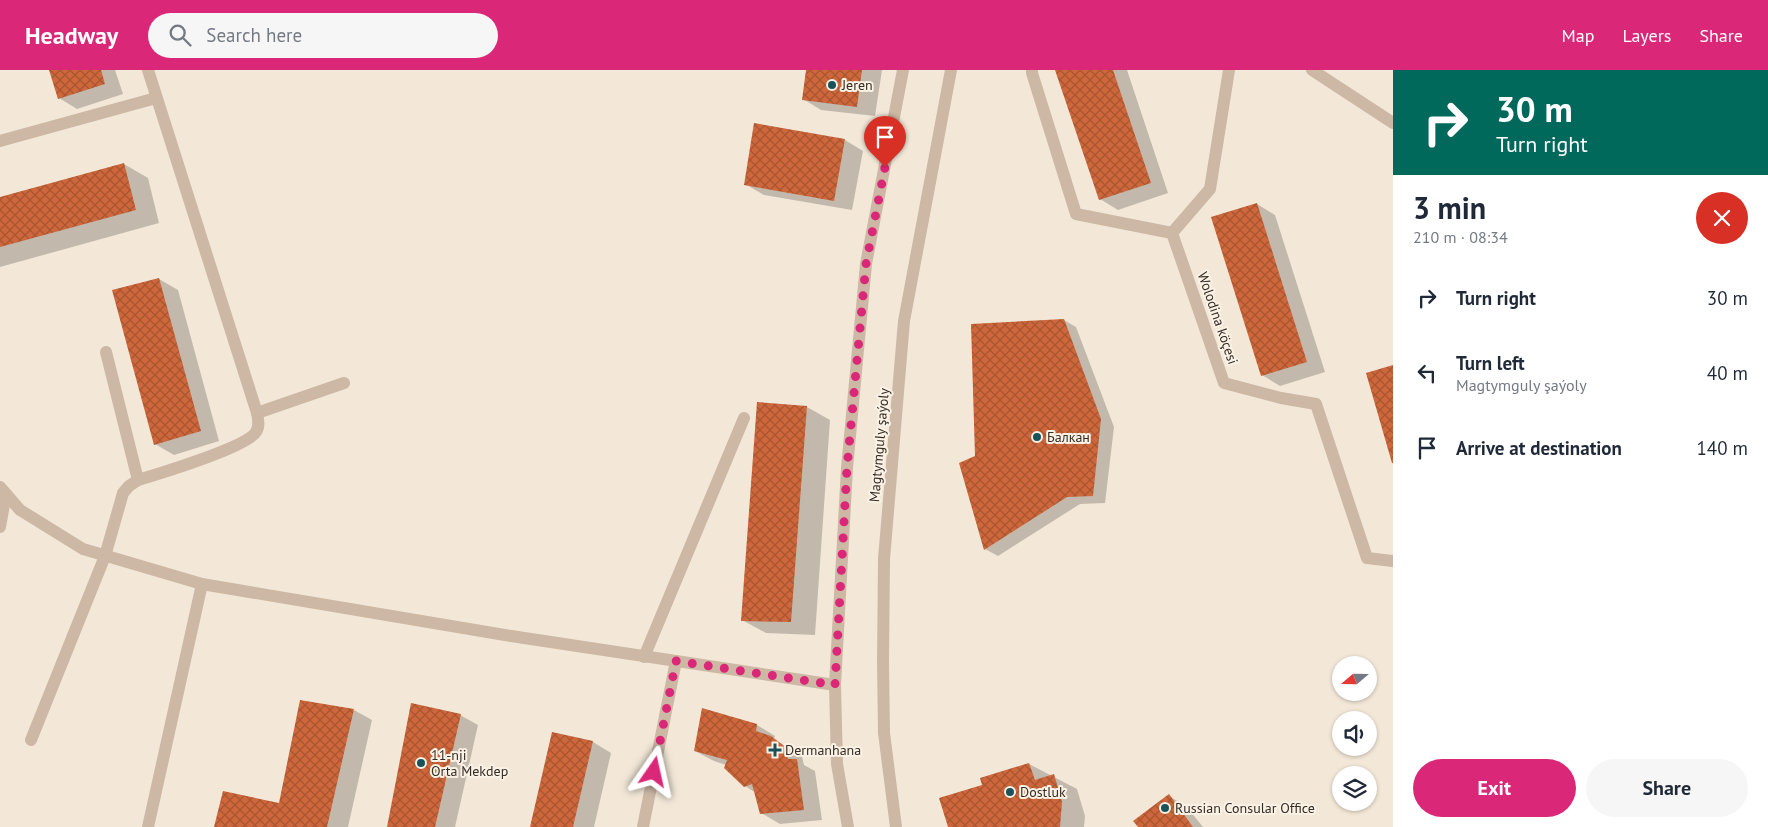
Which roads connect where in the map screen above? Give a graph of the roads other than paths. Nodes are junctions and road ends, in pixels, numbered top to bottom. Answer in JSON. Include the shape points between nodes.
{"nodes":[{"id":1,"x":148,"y":70,"type":"edge"},
{"id":2,"x":903,"y":70,"type":"edge"},
{"id":3,"x":952,"y":70,"type":"edge"},
{"id":4,"x":1032,"y":70,"type":"edge"},
{"id":5,"x":1229,"y":70,"type":"edge"},
{"id":6,"x":1312,"y":70,"type":"edge"},
{"id":7,"x":156,"y":98,"type":"junction"},
{"id":8,"x":1393,"y":123,"type":"edge"},
{"id":9,"x":0,"y":141,"type":"edge"},
{"id":10,"x":1172,"y":232,"type":"junction"},
{"id":11,"x":106,"y":352,"type":"dead end"},
{"id":12,"x":344,"y":383,"type":"dead end"},
{"id":13,"x":257,"y":413,"type":"junction"},
{"id":14,"x":744,"y":418,"type":"dead end"},
{"id":15,"x":138,"y":480,"type":"junction"},
{"id":16,"x":3,"y":491,"type":"edge"},
{"id":17,"x":0,"y":527,"type":"edge"},
{"id":18,"x":105,"y":556,"type":"junction"},
{"id":19,"x":1393,"y":561,"type":"edge"},
{"id":20,"x":202,"y":584,"type":"junction"},
{"id":21,"x":644,"y":657,"type":"junction"},
{"id":22,"x":676,"y":661,"type":"junction"},
{"id":23,"x":835,"y":685,"type":"junction"},
{"id":24,"x":31,"y":740,"type":"dead end"},
{"id":25,"x":148,"y":827,"type":"edge"},
{"id":26,"x":644,"y":827,"type":"edge"},
{"id":27,"x":848,"y":827,"type":"edge"},
{"id":28,"x":896,"y":827,"type":"edge"}],
"edges":[{"from":1,"to":7,"type":"street"},
{"from":2,"to":23,"type":"street","via":[[866,264],[847,468]]},
{"from":3,"to":28,"type":"street","name":"Magtymguly şaýoly","via":[[904,321],[884,559],[884,733]]},
{"from":4,"to":10,"type":"street","via":[[1076,214]]},
{"from":5,"to":10,"type":"street","via":[[1210,189]]},
{"from":6,"to":8,"type":"street"},
{"from":7,"to":9,"type":"street"},
{"from":7,"to":13,"type":"street"},
{"from":10,"to":19,"type":"street","name":"Wolodina köçesi","via":[[1224,383],[1316,404],[1367,558]]},
{"from":11,"to":15,"type":"street"},
{"from":12,"to":13,"type":"street"},
{"from":13,"to":15,"type":"street","via":[[259,426],[252,437],[236,446]]},
{"from":14,"to":21,"type":"street"},
{"from":15,"to":18,"type":"street","via":[[123,493]]},
{"from":16,"to":17,"type":"street"},
{"from":16,"to":18,"type":"street","via":[[20,510],[82,549]]},
{"from":18,"to":20,"type":"street"},
{"from":18,"to":24,"type":"street"},
{"from":20,"to":21,"type":"street"},
{"from":20,"to":25,"type":"street"},
{"from":21,"to":22,"type":"street"},
{"from":22,"to":23,"type":"street"},
{"from":22,"to":26,"type":"street"},
{"from":23,"to":27,"type":"street","via":[[837,764]]}]}
